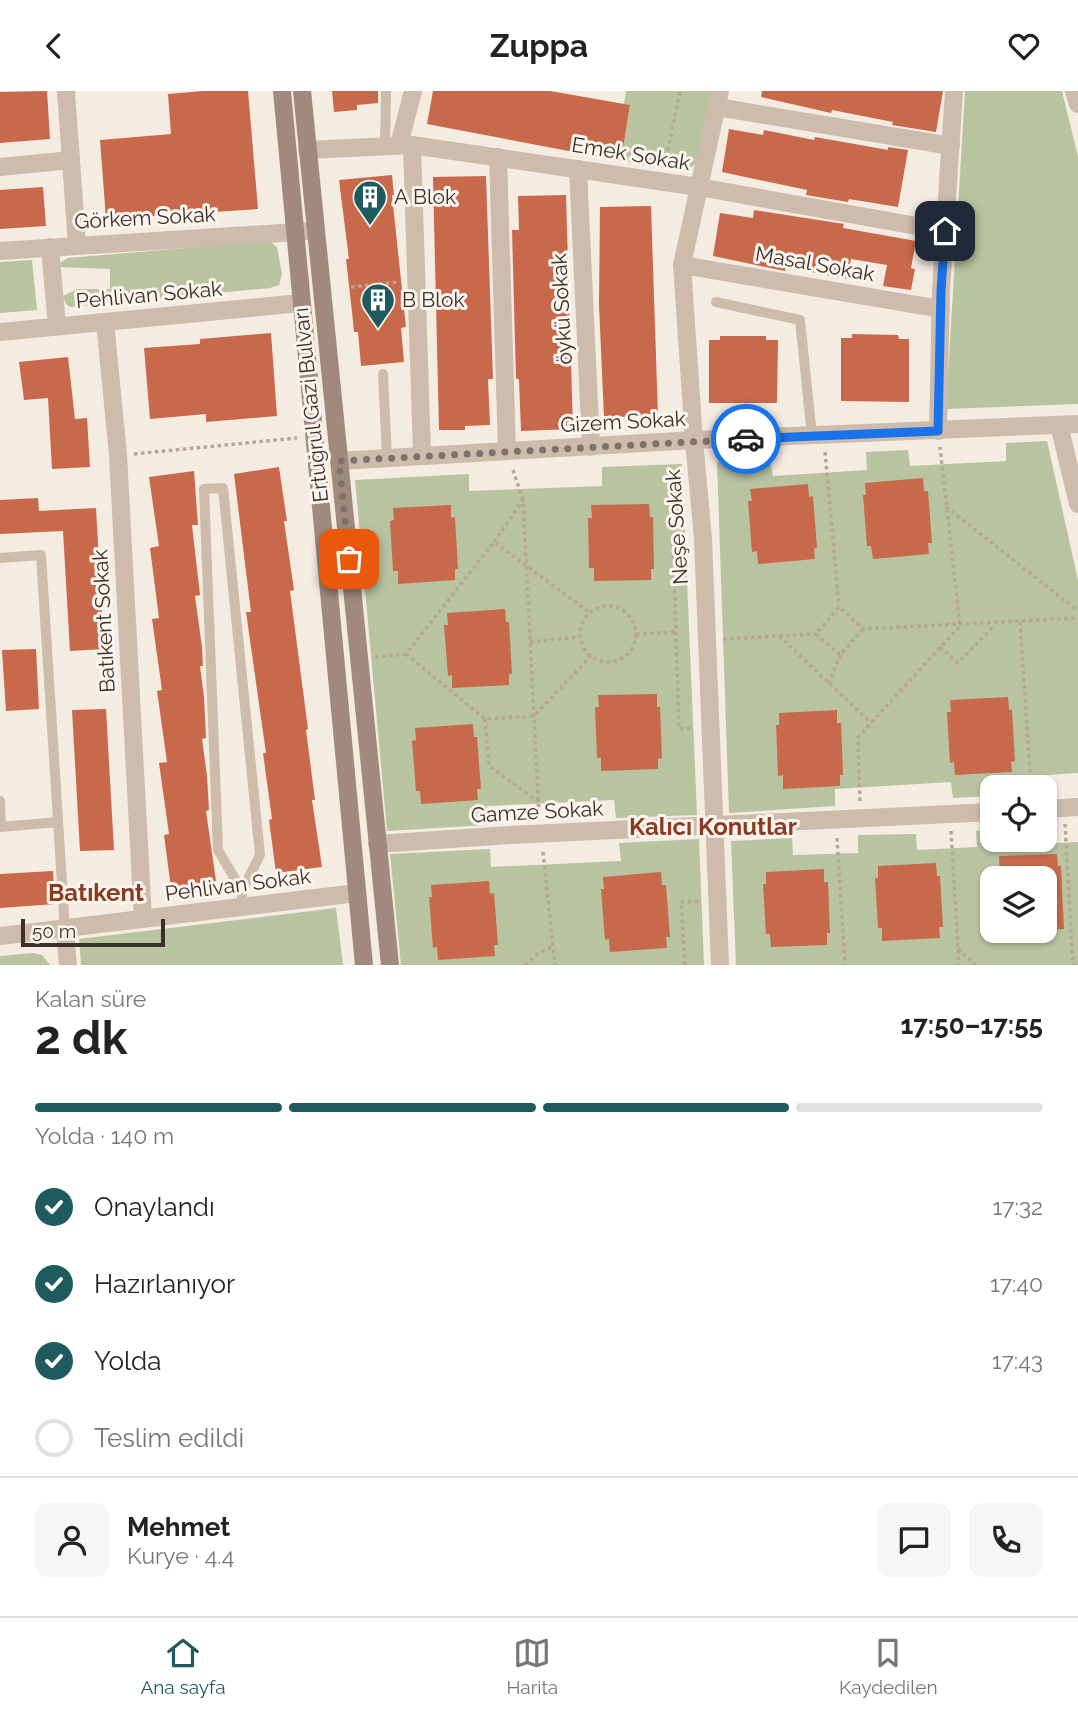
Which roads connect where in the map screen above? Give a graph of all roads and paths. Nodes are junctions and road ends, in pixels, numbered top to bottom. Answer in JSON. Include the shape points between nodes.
{"nodes":[{"id":1,"x":66,"y":91,"type":"edge"},
{"id":2,"x":282,"y":91,"type":"edge"},
{"id":3,"x":302,"y":91,"type":"edge"},
{"id":4,"x":386,"y":91,"type":"edge"},
{"id":5,"x":412,"y":91,"type":"edge"},
{"id":6,"x":680,"y":91,"type":"edge"},
{"id":7,"x":954,"y":91,"type":"edge"},
{"id":8,"x":1074,"y":91,"type":"edge"},
{"id":9,"x":719,"y":99,"type":"edge"},
{"id":10,"x":1078,"y":104,"type":"edge"},
{"id":11,"x":399,"y":145,"type":"junction"},
{"id":12,"x":951,"y":146,"type":"junction"},
{"id":13,"x":307,"y":149,"type":"junction"},
{"id":14,"x":498,"y":157,"type":"junction"},
{"id":15,"x":71,"y":160,"type":"junction"},
{"id":16,"x":0,"y":167,"type":"edge"},
{"id":17,"x":578,"y":169,"type":"junction"},
{"id":18,"x":662,"y":181,"type":"junction"},
{"id":19,"x":699,"y":187,"type":"junction"},
{"id":20,"x":316,"y":230,"type":"junction"},
{"id":21,"x":945,"y":231,"type":"junction"},
{"id":22,"x":294,"y":232,"type":"junction"},
{"id":23,"x":77,"y":245,"type":"junction"},
{"id":24,"x":50,"y":247,"type":"junction"},
{"id":25,"x":0,"y":251,"type":"edge"},
{"id":26,"x":682,"y":265,"type":"junction"},
{"id":27,"x":416,"y":281,"type":"junction"},
{"id":28,"x":351,"y":287,"type":"dead end"},
{"id":29,"x":716,"y":302,"type":"dead end"},
{"id":30,"x":301,"y":303,"type":"junction"},
{"id":31,"x":941,"y":309,"type":"junction"},
{"id":32,"x":105,"y":321,"type":"junction"},
{"id":33,"x":57,"y":326,"type":"junction"},
{"id":34,"x":0,"y":332,"type":"edge"},
{"id":35,"x":383,"y":374,"type":"dead end"},
{"id":36,"x":1078,"y":424,"type":"edge"},
{"id":37,"x":1059,"y":425,"type":"junction"},
{"id":38,"x":938,"y":431,"type":"junction"},
{"id":39,"x":314,"y":436,"type":"junction"},
{"id":40,"x":818,"y":436,"type":"junction"},
{"id":41,"x":694,"y":440,"type":"junction"},
{"id":42,"x":591,"y":447,"type":"junction"},
{"id":43,"x":507,"y":451,"type":"junction"},
{"id":44,"x":118,"y":455,"type":"junction"},
{"id":45,"x":422,"y":456,"type":"junction"},
{"id":46,"x":387,"y":458,"type":"junction"},
{"id":47,"x":339,"y":461,"type":"junction"},
{"id":48,"x":523,"y":500,"type":"junction"},
{"id":49,"x":1078,"y":504,"type":"edge"},
{"id":50,"x":946,"y":507,"type":"junction"},
{"id":51,"x":673,"y":540,"type":"dead end"},
{"id":52,"x":494,"y":542,"type":"junction"},
{"id":53,"x":0,"y":558,"type":"edge"},
{"id":54,"x":526,"y":566,"type":"junction"},
{"id":55,"x":838,"y":607,"type":"junction"},
{"id":56,"x":1078,"y":611,"type":"edge"},
{"id":57,"x":589,"y":612,"type":"junction"},
{"id":58,"x":1078,"y":618,"type":"edge"},
{"id":59,"x":1020,"y":622,"type":"junction"},
{"id":60,"x":997,"y":624,"type":"junction"},
{"id":61,"x":960,"y":626,"type":"junction"},
{"id":62,"x":863,"y":629,"type":"junction"},
{"id":63,"x":676,"y":632,"type":"junction"},
{"id":64,"x":816,"y":633,"type":"junction"},
{"id":65,"x":636,"y":634,"type":"junction"},
{"id":66,"x":779,"y":636,"type":"junction"},
{"id":67,"x":579,"y":637,"type":"junction"},
{"id":68,"x":707,"y":640,"type":"junction"},
{"id":69,"x":530,"y":642,"type":"junction"},
{"id":70,"x":940,"y":647,"type":"junction"},
{"id":71,"x":406,"y":654,"type":"junction"},
{"id":72,"x":840,"y":655,"type":"junction"},
{"id":73,"x":591,"y":656,"type":"junction"},
{"id":74,"x":359,"y":658,"type":"junction"},
{"id":75,"x":829,"y":684,"type":"junction"},
{"id":76,"x":534,"y":716,"type":"junction"},
{"id":77,"x":485,"y":719,"type":"junction"},
{"id":78,"x":871,"y":723,"type":"junction"},
{"id":79,"x":709,"y":727,"type":"junction"},
{"id":80,"x":1030,"y":775,"type":"edge"},
{"id":81,"x":0,"y":801,"type":"edge"},
{"id":82,"x":538,"y":802,"type":"junction"},
{"id":83,"x":1071,"y":807,"type":"edge"},
{"id":84,"x":980,"y":813,"type":"edge"},
{"id":85,"x":950,"y":814,"type":"junction"},
{"id":86,"x":861,"y":819,"type":"junction"},
{"id":87,"x":837,"y":820,"type":"junction"},
{"id":88,"x":58,"y":822,"type":"junction"},
{"id":89,"x":713,"y":827,"type":"junction"},
{"id":90,"x":540,"y":834,"type":"junction"},
{"id":91,"x":377,"y":844,"type":"junction"},
{"id":92,"x":357,"y":894,"type":"junction"},
{"id":93,"x":242,"y":899,"type":"junction"},
{"id":94,"x":716,"y":901,"type":"junction"},
{"id":95,"x":143,"y":919,"type":"junction"},
{"id":96,"x":65,"y":930,"type":"junction"},
{"id":97,"x":0,"y":936,"type":"edge"},
{"id":98,"x":554,"y":946,"type":"junction"},
{"id":99,"x":958,"y":949,"type":"junction"},
{"id":100,"x":1072,"y":949,"type":"junction"},
{"id":101,"x":1078,"y":950,"type":"edge"},
{"id":102,"x":68,"y":965,"type":"edge"},
{"id":103,"x":364,"y":965,"type":"edge"},
{"id":104,"x":390,"y":965,"type":"edge"},
{"id":105,"x":525,"y":965,"type":"edge"},
{"id":106,"x":555,"y":965,"type":"edge"},
{"id":107,"x":685,"y":965,"type":"edge"},
{"id":108,"x":720,"y":965,"type":"edge"},
{"id":109,"x":845,"y":965,"type":"edge"},
{"id":110,"x":959,"y":965,"type":"edge"},
{"id":111,"x":976,"y":965,"type":"edge"},
{"id":112,"x":1073,"y":965,"type":"edge"}],
"edges":[{"from":1,"to":15,"type":"street"},
{"from":2,"to":22,"type":"main road","name":"Ertuğrul Gazi Bulvarı"},
{"from":3,"to":13,"type":"main road","name":"Ertuğrul Gazi Bulvarı"},
{"from":4,"to":11,"type":"lane"},
{"from":5,"to":11,"type":"street"},
{"from":6,"to":18,"type":"path"},
{"from":7,"to":12,"type":"street"},
{"from":8,"to":10,"type":"street"},
{"from":9,"to":12,"type":"street"},
{"from":9,"to":19,"type":"street","name":"Neşe Sokak"},
{"from":11,"to":13,"type":"street","name":"Emek Sokak"},
{"from":11,"to":14,"type":"street","name":"Emek Sokak"},
{"from":11,"to":27,"type":"street"},
{"from":12,"to":21,"type":"street"},
{"from":13,"to":20,"type":"main road","name":"Ertuğrul Gazi Bulvarı"},
{"from":14,"to":17,"type":"street","name":"Emek Sokak"},
{"from":14,"to":43,"type":"street"},
{"from":15,"to":16,"type":"street"},
{"from":15,"to":23,"type":"street"},
{"from":17,"to":18,"type":"street","name":"Emek Sokak"},
{"from":17,"to":42,"type":"street","name":"öykü Sokak"},
{"from":18,"to":19,"type":"street","name":"Emek Sokak"},
{"from":19,"to":21,"type":"street","name":"Emek Sokak"},
{"from":19,"to":26,"type":"street","name":"Neşe Sokak"},
{"from":20,"to":22,"type":"street","name":"Görkem Sokak"},
{"from":20,"to":47,"type":"main road","name":"Ertuğrul Gazi Bulvarı"},
{"from":21,"to":31,"type":"street"},
{"from":22,"to":23,"type":"street","name":"Görkem Sokak"},
{"from":22,"to":30,"type":"main road","name":"Ertuğrul Gazi Bulvarı"},
{"from":23,"to":24,"type":"street","name":"Görkem Sokak"},
{"from":24,"to":25,"type":"street","name":"Görkem Sokak"},
{"from":24,"to":33,"type":"street"},
{"from":26,"to":31,"type":"street","name":"Masal Sokak"},
{"from":26,"to":41,"type":"street","name":"Neşe Sokak"},
{"from":27,"to":28,"type":"path"},
{"from":27,"to":45,"type":"street"},
{"from":29,"to":40,"type":"lane","via":[[800,320]]},
{"from":30,"to":32,"type":"street","name":"Pehlivan Sokak"},
{"from":30,"to":39,"type":"main road","name":"Ertuğrul Gazi Bulvarı"},
{"from":31,"to":38,"type":"street"},
{"from":32,"to":33,"type":"street","name":"Pehlivan Sokak"},
{"from":32,"to":44,"type":"street","name":"Batıkent Sokak"},
{"from":33,"to":34,"type":"street","name":"Pehlivan Sokak"},
{"from":35,"to":46,"type":"lane"},
{"from":36,"to":37,"type":"street","name":"Gizem Sokak"},
{"from":37,"to":38,"type":"street","name":"Gizem Sokak"},
{"from":37,"to":49,"type":"street"},
{"from":38,"to":40,"type":"street","name":"Gizem Sokak"},
{"from":38,"to":50,"type":"path"},
{"from":39,"to":44,"type":"path"},
{"from":39,"to":92,"type":"main road","name":"Ertuğrul Gazi Bulvarı"},
{"from":40,"to":41,"type":"street","name":"Gizem Sokak"},
{"from":40,"to":55,"type":"path"},
{"from":41,"to":42,"type":"street","name":"Gizem Sokak"},
{"from":41,"to":68,"type":"street","name":"Neşe Sokak"},
{"from":42,"to":43,"type":"street","name":"Gizem Sokak"},
{"from":43,"to":45,"type":"street","name":"Gizem Sokak"},
{"from":43,"to":48,"type":"path"},
{"from":44,"to":95,"type":"street","name":"Batıkent Sokak"},
{"from":45,"to":46,"type":"street","name":"Gizem Sokak"},
{"from":46,"to":47,"type":"street","name":"Gizem Sokak"},
{"from":47,"to":74,"type":"main road","name":"Ertuğrul Gazi Bulvarı"},
{"from":48,"to":52,"type":"path"},
{"from":48,"to":54,"type":"path"},
{"from":50,"to":56,"type":"path"},
{"from":50,"to":61,"type":"path"},
{"from":51,"to":63,"type":"path"},
{"from":52,"to":54,"type":"path"},
{"from":52,"to":71,"type":"path"},
{"from":53,"to":88,"type":"lane","via":[[41,555]]},
{"from":54,"to":57,"type":"path"},
{"from":54,"to":69,"type":"path"},
{"from":55,"to":62,"type":"path"},
{"from":55,"to":64,"type":"path"},
{"from":57,"to":65,"type":"path","via":[[606,605],[623,610]]},
{"from":57,"to":67,"type":"path"},
{"from":58,"to":59,"type":"path"},
{"from":59,"to":60,"type":"path"},
{"from":59,"to":80,"type":"path"},
{"from":60,"to":61,"type":"path"},
{"from":60,"to":70,"type":"path","via":[[958,663]]},
{"from":61,"to":62,"type":"path"},
{"from":61,"to":70,"type":"path"},
{"from":62,"to":72,"type":"path"},
{"from":63,"to":65,"type":"path"},
{"from":63,"to":79,"type":"path","via":[[679,729]]},
{"from":64,"to":66,"type":"path"},
{"from":64,"to":72,"type":"path"},
{"from":65,"to":73,"type":"path","via":[[623,658],[605,662]]},
{"from":66,"to":68,"type":"path"},
{"from":66,"to":75,"type":"path"},
{"from":67,"to":69,"type":"path"},
{"from":67,"to":73,"type":"path"},
{"from":68,"to":79,"type":"street","name":"Neşe Sokak"},
{"from":69,"to":76,"type":"path"},
{"from":70,"to":78,"type":"path"},
{"from":71,"to":74,"type":"path"},
{"from":71,"to":77,"type":"path"},
{"from":72,"to":75,"type":"path"},
{"from":73,"to":76,"type":"path"},
{"from":74,"to":91,"type":"main road","name":"Ertuğrul Gazi Bulvarı"},
{"from":75,"to":78,"type":"path"},
{"from":76,"to":77,"type":"path"},
{"from":76,"to":82,"type":"path"},
{"from":77,"to":82,"type":"path","via":[[489,766]]},
{"from":78,"to":86,"type":"path","via":[[858,737]]},
{"from":79,"to":89,"type":"street","name":"Neşe Sokak"},
{"from":81,"to":88,"type":"lane","via":[[1,827]]},
{"from":82,"to":90,"type":"path"},
{"from":83,"to":100,"type":"path"},
{"from":84,"to":85,"type":"street","name":"Gamze Sokak"},
{"from":85,"to":86,"type":"street","name":"Gamze Sokak"},
{"from":85,"to":99,"type":"path"},
{"from":86,"to":87,"type":"street","name":"Gamze Sokak"},
{"from":87,"to":89,"type":"street","name":"Gamze Sokak"},
{"from":87,"to":109,"type":"path"},
{"from":88,"to":96,"type":"lane"},
{"from":89,"to":90,"type":"street","name":"Gamze Sokak"},
{"from":89,"to":94,"type":"street","name":"Neşe Sokak"},
{"from":90,"to":91,"type":"street","name":"Gamze Sokak"},
{"from":90,"to":98,"type":"path"},
{"from":91,"to":104,"type":"main road","name":"Ertuğrul Gazi Bulvarı"},
{"from":92,"to":93,"type":"street","name":"Pehlivan Sokak"},
{"from":92,"to":103,"type":"main road","name":"Ertuğrul Gazi Bulvarı"},
{"from":93,"to":93,"type":"lane","via":[[260,855],[223,488],[204,489],[218,849]]},
{"from":93,"to":95,"type":"street","name":"Pehlivan Sokak"},
{"from":94,"to":107,"type":"path","via":[[681,902]]},
{"from":94,"to":108,"type":"street","name":"Neşe Sokak"},
{"from":95,"to":96,"type":"street","name":"Pehlivan Sokak"},
{"from":96,"to":97,"type":"street","name":"Pehlivan Sokak"},
{"from":96,"to":102,"type":"street"},
{"from":98,"to":105,"type":"path"},
{"from":98,"to":106,"type":"path"},
{"from":99,"to":110,"type":"path"},
{"from":99,"to":111,"type":"path"},
{"from":100,"to":101,"type":"path"},
{"from":100,"to":112,"type":"path"}]}
